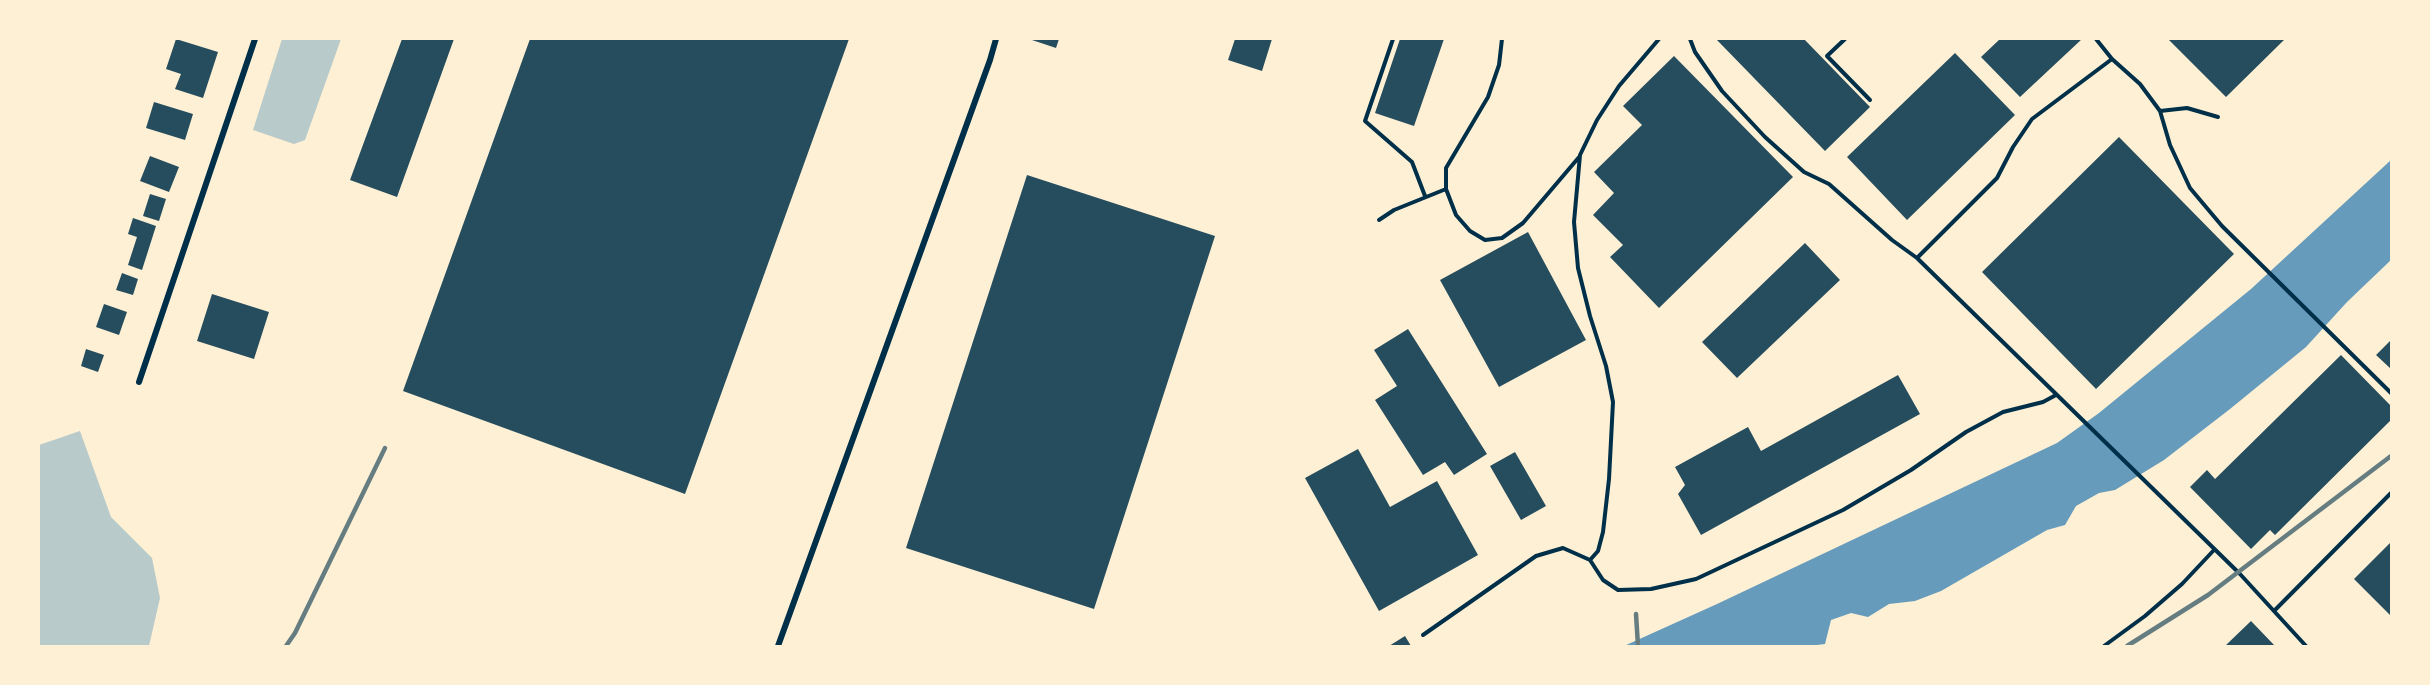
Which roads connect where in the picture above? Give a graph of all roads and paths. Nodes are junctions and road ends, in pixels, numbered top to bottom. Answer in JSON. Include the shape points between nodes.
{"nodes":[{"id":1,"x":255,"y":39,"type":"edge"},
{"id":2,"x":996,"y":39,"type":"edge"},
{"id":3,"x":1393,"y":39,"type":"edge"},
{"id":4,"x":1502,"y":39,"type":"edge"},
{"id":5,"x":1659,"y":39,"type":"edge"},
{"id":6,"x":1690,"y":39,"type":"edge"},
{"id":7,"x":1845,"y":39,"type":"edge"},
{"id":8,"x":2096,"y":39,"type":"edge"},
{"id":9,"x":2112,"y":59,"type":"junction"},
{"id":10,"x":1870,"y":100,"type":"dead end"},
{"id":11,"x":2160,"y":111,"type":"junction"},
{"id":12,"x":2218,"y":117,"type":"dead end"},
{"id":13,"x":1580,"y":155,"type":"junction"},
{"id":14,"x":1446,"y":189,"type":"junction"},
{"id":15,"x":1425,"y":196,"type":"junction"},
{"id":16,"x":1379,"y":220,"type":"dead end"},
{"id":17,"x":1917,"y":258,"type":"junction"},
{"id":18,"x":139,"y":382,"type":"dead end"},
{"id":19,"x":2391,"y":393,"type":"edge"},
{"id":20,"x":2056,"y":395,"type":"junction"},
{"id":21,"x":2391,"y":493,"type":"edge"},
{"id":22,"x":2214,"y":549,"type":"junction"},
{"id":23,"x":1590,"y":560,"type":"junction"},
{"id":24,"x":2274,"y":611,"type":"junction"},
{"id":25,"x":1423,"y":635,"type":"dead end"},
{"id":26,"x":778,"y":646,"type":"edge"},
{"id":27,"x":2104,"y":646,"type":"edge"},
{"id":28,"x":2306,"y":646,"type":"edge"}],
"edges":[{"from":1,"to":18,"type":"street"},
{"from":2,"to":26,"type":"street"},
{"from":3,"to":15,"type":"lane","via":[[1365,121],[1413,162]]},
{"from":4,"to":14,"type":"lane","via":[[1499,65],[1488,97],[1446,168]]},
{"from":5,"to":13,"type":"lane","via":[[1619,86]]},
{"from":6,"to":17,"type":"lane","via":[[1722,91],[1766,137],[1804,172],[1829,184]]},
{"from":7,"to":10,"type":"lane","via":[[1827,56]]},
{"from":8,"to":9,"type":"lane"},
{"from":9,"to":11,"type":"lane","via":[[2140,84]]},
{"from":9,"to":17,"type":"lane","via":[[2032,119],[1997,178]]},
{"from":11,"to":12,"type":"lane","via":[[2187,108]]},
{"from":11,"to":19,"type":"lane","via":[[2170,145],[2190,188],[2258,263]]},
{"from":13,"to":14,"type":"lane","via":[[1523,223],[1502,238],[1485,240],[1470,231],[1456,215]]},
{"from":13,"to":23,"type":"lane","via":[[1574,222],[1578,268],[1613,402],[1604,532],[1598,551]]},
{"from":14,"to":15,"type":"lane"},
{"from":15,"to":16,"type":"lane"},
{"from":17,"to":20,"type":"lane"},
{"from":20,"to":22,"type":"lane"},
{"from":20,"to":23,"type":"lane","via":[[2003,412],[1843,510],[1696,579],[1651,589],[1618,590],[1603,580]]},
{"from":21,"to":24,"type":"lane"},
{"from":22,"to":24,"type":"lane"},
{"from":22,"to":27,"type":"lane","via":[[2182,584]]},
{"from":23,"to":25,"type":"lane","via":[[1563,548],[1536,556]]},
{"from":24,"to":28,"type":"lane"}]}
